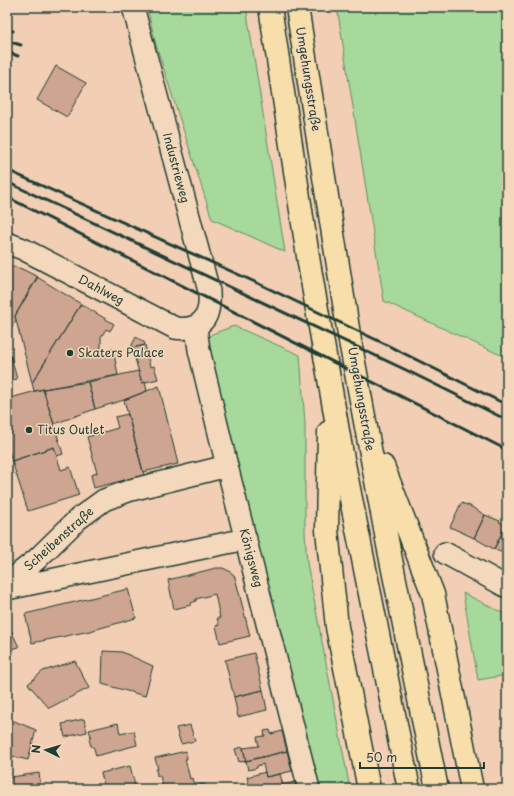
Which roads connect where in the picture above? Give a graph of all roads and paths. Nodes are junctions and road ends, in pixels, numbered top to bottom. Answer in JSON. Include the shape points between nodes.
{"nodes":[{"id":1,"x":133,"y":7,"type":"edge"},
{"id":2,"x":270,"y":7,"type":"edge"},
{"id":3,"x":298,"y":7,"type":"edge"},
{"id":4,"x":7,"y":243,"type":"edge"},
{"id":5,"x":196,"y":327,"type":"junction"},
{"id":6,"x":329,"y":375,"type":"junction"},
{"id":7,"x":364,"y":418,"type":"junction"},
{"id":8,"x":227,"y":466,"type":"junction"},
{"id":9,"x":246,"y":539,"type":"junction"},
{"id":10,"x":445,"y":553,"type":"dead end"},
{"id":11,"x":7,"y":583,"type":"edge"},
{"id":12,"x":507,"y":587,"type":"edge"},
{"id":13,"x":7,"y":589,"type":"edge"},
{"id":14,"x":309,"y":789,"type":"edge"},
{"id":15,"x":369,"y":789,"type":"edge"},
{"id":16,"x":409,"y":789,"type":"edge"},
{"id":17,"x":437,"y":789,"type":"edge"},
{"id":18,"x":472,"y":789,"type":"edge"}],
"edges":[{"from":1,"to":5,"type":"street","name":"Industrieweg","via":[[209,291],[208,311],[204,320]]},
{"from":2,"to":6,"type":"highway"},
{"from":3,"to":7,"type":"highway","name":"Umgehungsstraße"},
{"from":4,"to":5,"type":"street","name":"Dahlweg","via":[[175,328],[184,330]]},
{"from":5,"to":8,"type":"street","name":"Königsweg","via":[[199,350]]},
{"from":6,"to":15,"type":"highway","via":[[327,530],[337,627]]},
{"from":6,"to":16,"type":"highway","via":[[342,454]]},
{"from":7,"to":17,"type":"highway","name":"Umgehungsstraße"},
{"from":7,"to":18,"type":"highway","via":[[433,594]]},
{"from":8,"to":9,"type":"street","name":"Königsweg"},
{"from":8,"to":11,"type":"street","name":"Scheibenstraße","via":[[131,490],[104,500],[78,519],[36,560]]},
{"from":9,"to":13,"type":"street","name":"Scheibenstraße"},
{"from":9,"to":14,"type":"street","name":"Königsweg"},
{"from":10,"to":12,"type":"street"}]}
